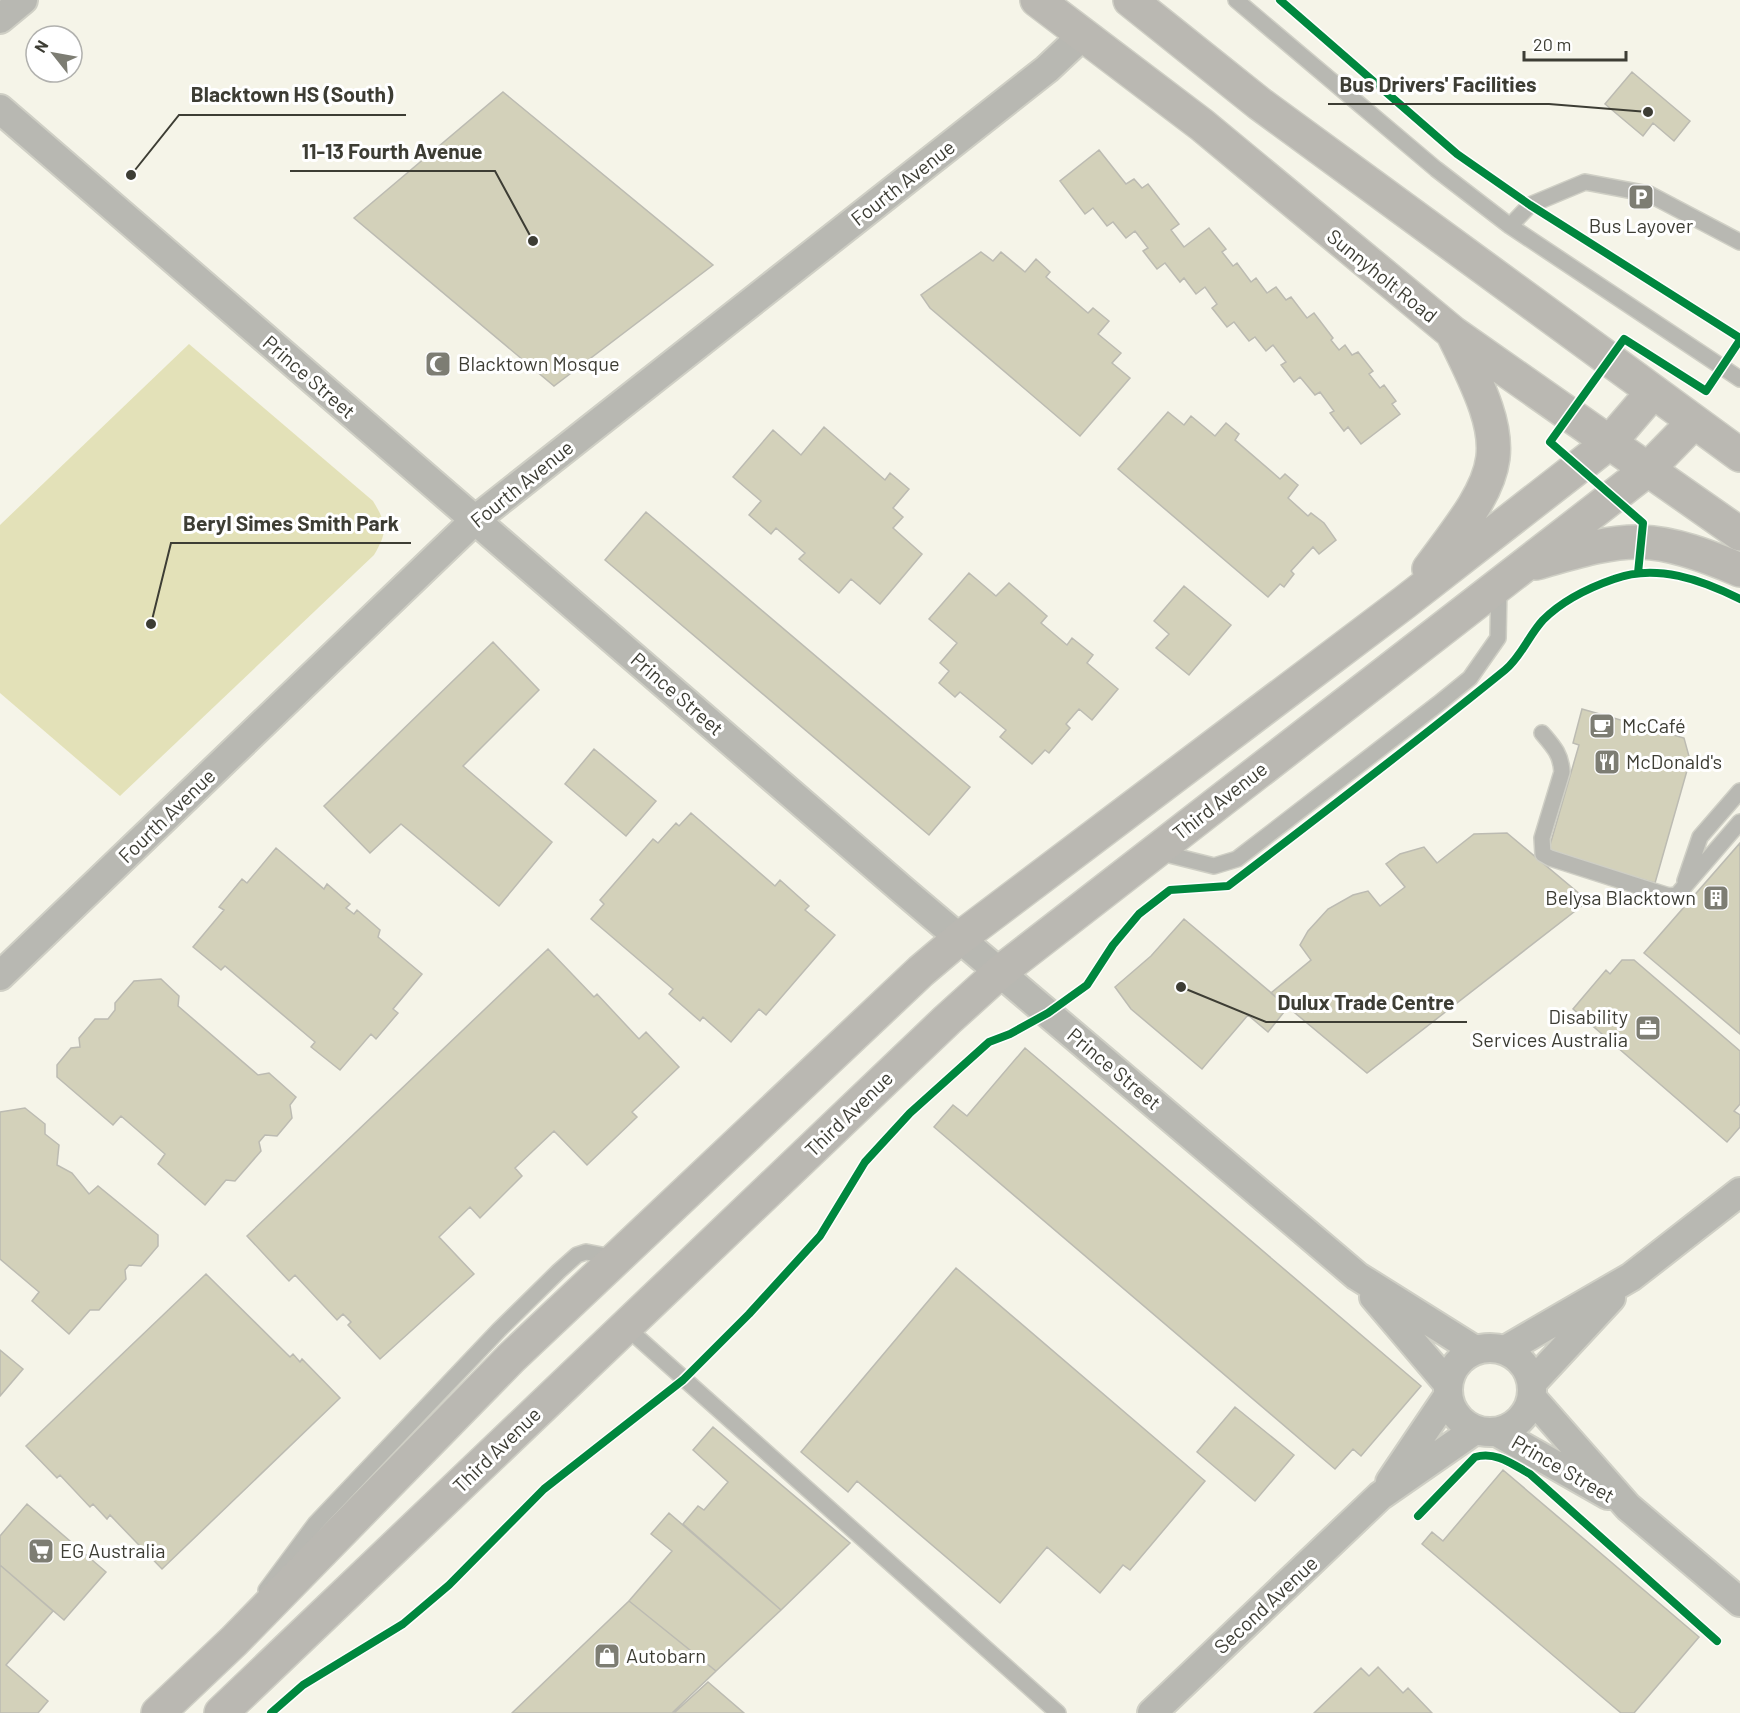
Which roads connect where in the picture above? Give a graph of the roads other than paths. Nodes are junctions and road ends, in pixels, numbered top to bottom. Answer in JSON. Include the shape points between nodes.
{"nodes":[{"id":1,"x":23,"y":0,"type":"edge"},
{"id":2,"x":1037,"y":0,"type":"edge"},
{"id":3,"x":1130,"y":0,"type":"edge"},
{"id":4,"x":1236,"y":0,"type":"edge"},
{"id":5,"x":0,"y":19,"type":"edge"},
{"id":6,"x":1082,"y":36,"type":"junction"},
{"id":7,"x":0,"y":109,"type":"edge"},
{"id":8,"x":1510,"y":226,"type":"junction"},
{"id":9,"x":1740,"y":242,"type":"edge"},
{"id":10,"x":1453,"y":333,"type":"junction"},
{"id":11,"x":1740,"y":379,"type":"edge"},
{"id":12,"x":1652,"y":393,"type":"junction"},
{"id":13,"x":1694,"y":422,"type":"junction"},
{"id":14,"x":1610,"y":443,"type":"junction"},
{"id":15,"x":1740,"y":455,"type":"edge"},
{"id":16,"x":1646,"y":471,"type":"junction"},
{"id":17,"x":475,"y":520,"type":"junction"},
{"id":18,"x":1740,"y":534,"type":"edge"},
{"id":19,"x":1740,"y":570,"type":"edge"},
{"id":20,"x":1510,"y":576,"type":"junction"},
{"id":21,"x":1405,"y":602,"type":"junction"},
{"id":22,"x":1542,"y":733,"type":"dead end"},
{"id":23,"x":1740,"y":791,"type":"edge"},
{"id":24,"x":1740,"y":822,"type":"edge"},
{"id":25,"x":1155,"y":852,"type":"junction"},
{"id":26,"x":1684,"y":886,"type":"junction"},
{"id":27,"x":960,"y":938,"type":"junction"},
{"id":28,"x":1000,"y":972,"type":"junction"},
{"id":29,"x":0,"y":976,"type":"edge"},
{"id":30,"x":1740,"y":1192,"type":"edge"},
{"id":31,"x":1356,"y":1276,"type":"junction"},
{"id":32,"x":1631,"y":1277,"type":"junction"},
{"id":33,"x":626,"y":1327,"type":"junction"},
{"id":34,"x":1475,"y":1350,"type":"junction"},
{"id":35,"x":1505,"y":1350,"type":"junction"},
{"id":36,"x":1448,"y":1390,"type":"junction"},
{"id":37,"x":1532,"y":1390,"type":"junction"},
{"id":38,"x":1486,"y":1431,"type":"junction"},
{"id":39,"x":1380,"y":1496,"type":"junction"},
{"id":40,"x":1628,"y":1507,"type":"junction"},
{"id":41,"x":1740,"y":1602,"type":"edge"},
{"id":42,"x":158,"y":1713,"type":"edge"},
{"id":43,"x":221,"y":1713,"type":"edge"},
{"id":44,"x":1058,"y":1713,"type":"edge"},
{"id":45,"x":1152,"y":1713,"type":"edge"}],
"edges":[{"from":1,"to":5,"type":"street"},
{"from":2,"to":6,"type":"main road","name":"Sunnyholt Road"},
{"from":3,"to":12,"type":"main road","via":[[1260,104]]},
{"from":4,"to":8,"type":"lane","via":[[1436,169]]},
{"from":6,"to":10,"type":"main road","name":"Sunnyholt Road","via":[[1202,125]]},
{"from":6,"to":17,"type":"street","name":"Fourth Avenue","via":[[1047,69]]},
{"from":7,"to":17,"type":"street","name":"Prince Street"},
{"from":8,"to":9,"type":"lane","via":[[1530,205],[1585,182],[1649,194]]},
{"from":8,"to":11,"type":"lane"},
{"from":10,"to":14,"type":"main road","name":"Sunnyholt Road"},
{"from":10,"to":21,"type":"main road","via":[[1487,405],[1494,463],[1485,491]]},
{"from":12,"to":13,"type":"main road"},
{"from":12,"to":14,"type":"main road"},
{"from":13,"to":15,"type":"main road"},
{"from":13,"to":16,"type":"main road","name":"Third Avenue"},
{"from":14,"to":16,"type":"main road","name":"Sunnyholt Road"},
{"from":14,"to":21,"type":"main road"},
{"from":16,"to":18,"type":"main road","name":"Sunnyholt Road"},
{"from":16,"to":20,"type":"main road","name":"Third Avenue"},
{"from":17,"to":27,"type":"street","name":"Prince Street"},
{"from":17,"to":29,"type":"street","name":"Fourth Avenue"},
{"from":19,"to":20,"type":"main road","name":"Third Avenue","via":[[1686,551],[1640,542],[1602,546]]},
{"from":20,"to":25,"type":"main road","name":"Third Avenue"},
{"from":20,"to":25,"type":"lane","via":[[1498,638],[1470,678],[1429,711],[1238,859],[1214,866]]},
{"from":21,"to":27,"type":"main road"},
{"from":22,"to":26,"type":"lane","via":[[1558,752],[1562,772],[1542,838],[1543,854],[1669,896],[1677,895]]},
{"from":23,"to":26,"type":"lane","via":[[1700,837]]},
{"from":24,"to":26,"type":"lane"},
{"from":25,"to":28,"type":"main road","name":"Third Avenue"},
{"from":27,"to":28,"type":"street","name":"Prince Street"},
{"from":27,"to":42,"type":"main road","via":[[617,1258]]},
{"from":28,"to":31,"type":"street","name":"Prince Street"},
{"from":28,"to":33,"type":"main road","name":"Third Avenue"},
{"from":30,"to":32,"type":"street"},
{"from":31,"to":34,"type":"street","name":"Prince Street"},
{"from":31,"to":36,"type":"street","name":"Prince Street"},
{"from":32,"to":35,"type":"street"},
{"from":32,"to":37,"type":"street"},
{"from":33,"to":43,"type":"main road","name":"Third Avenue"},
{"from":33,"to":44,"type":"lane"},
{"from":34,"to":35,"type":"street"},
{"from":34,"to":36,"type":"street","via":[[1457,1364]]},
{"from":35,"to":37,"type":"street","via":[[1522,1363]]},
{"from":36,"to":38,"type":"street","via":[[1457,1416]]},
{"from":36,"to":39,"type":"street","name":"Second Avenue"},
{"from":37,"to":38,"type":"street","via":[[1520,1420]]},
{"from":37,"to":40,"type":"street","name":"Prince Street"},
{"from":38,"to":39,"type":"street","name":"Second Avenue"},
{"from":38,"to":40,"type":"street","name":"Prince Street"},
{"from":39,"to":45,"type":"street","name":"Second Avenue"},
{"from":40,"to":41,"type":"street","name":"Prince Street"}]}
